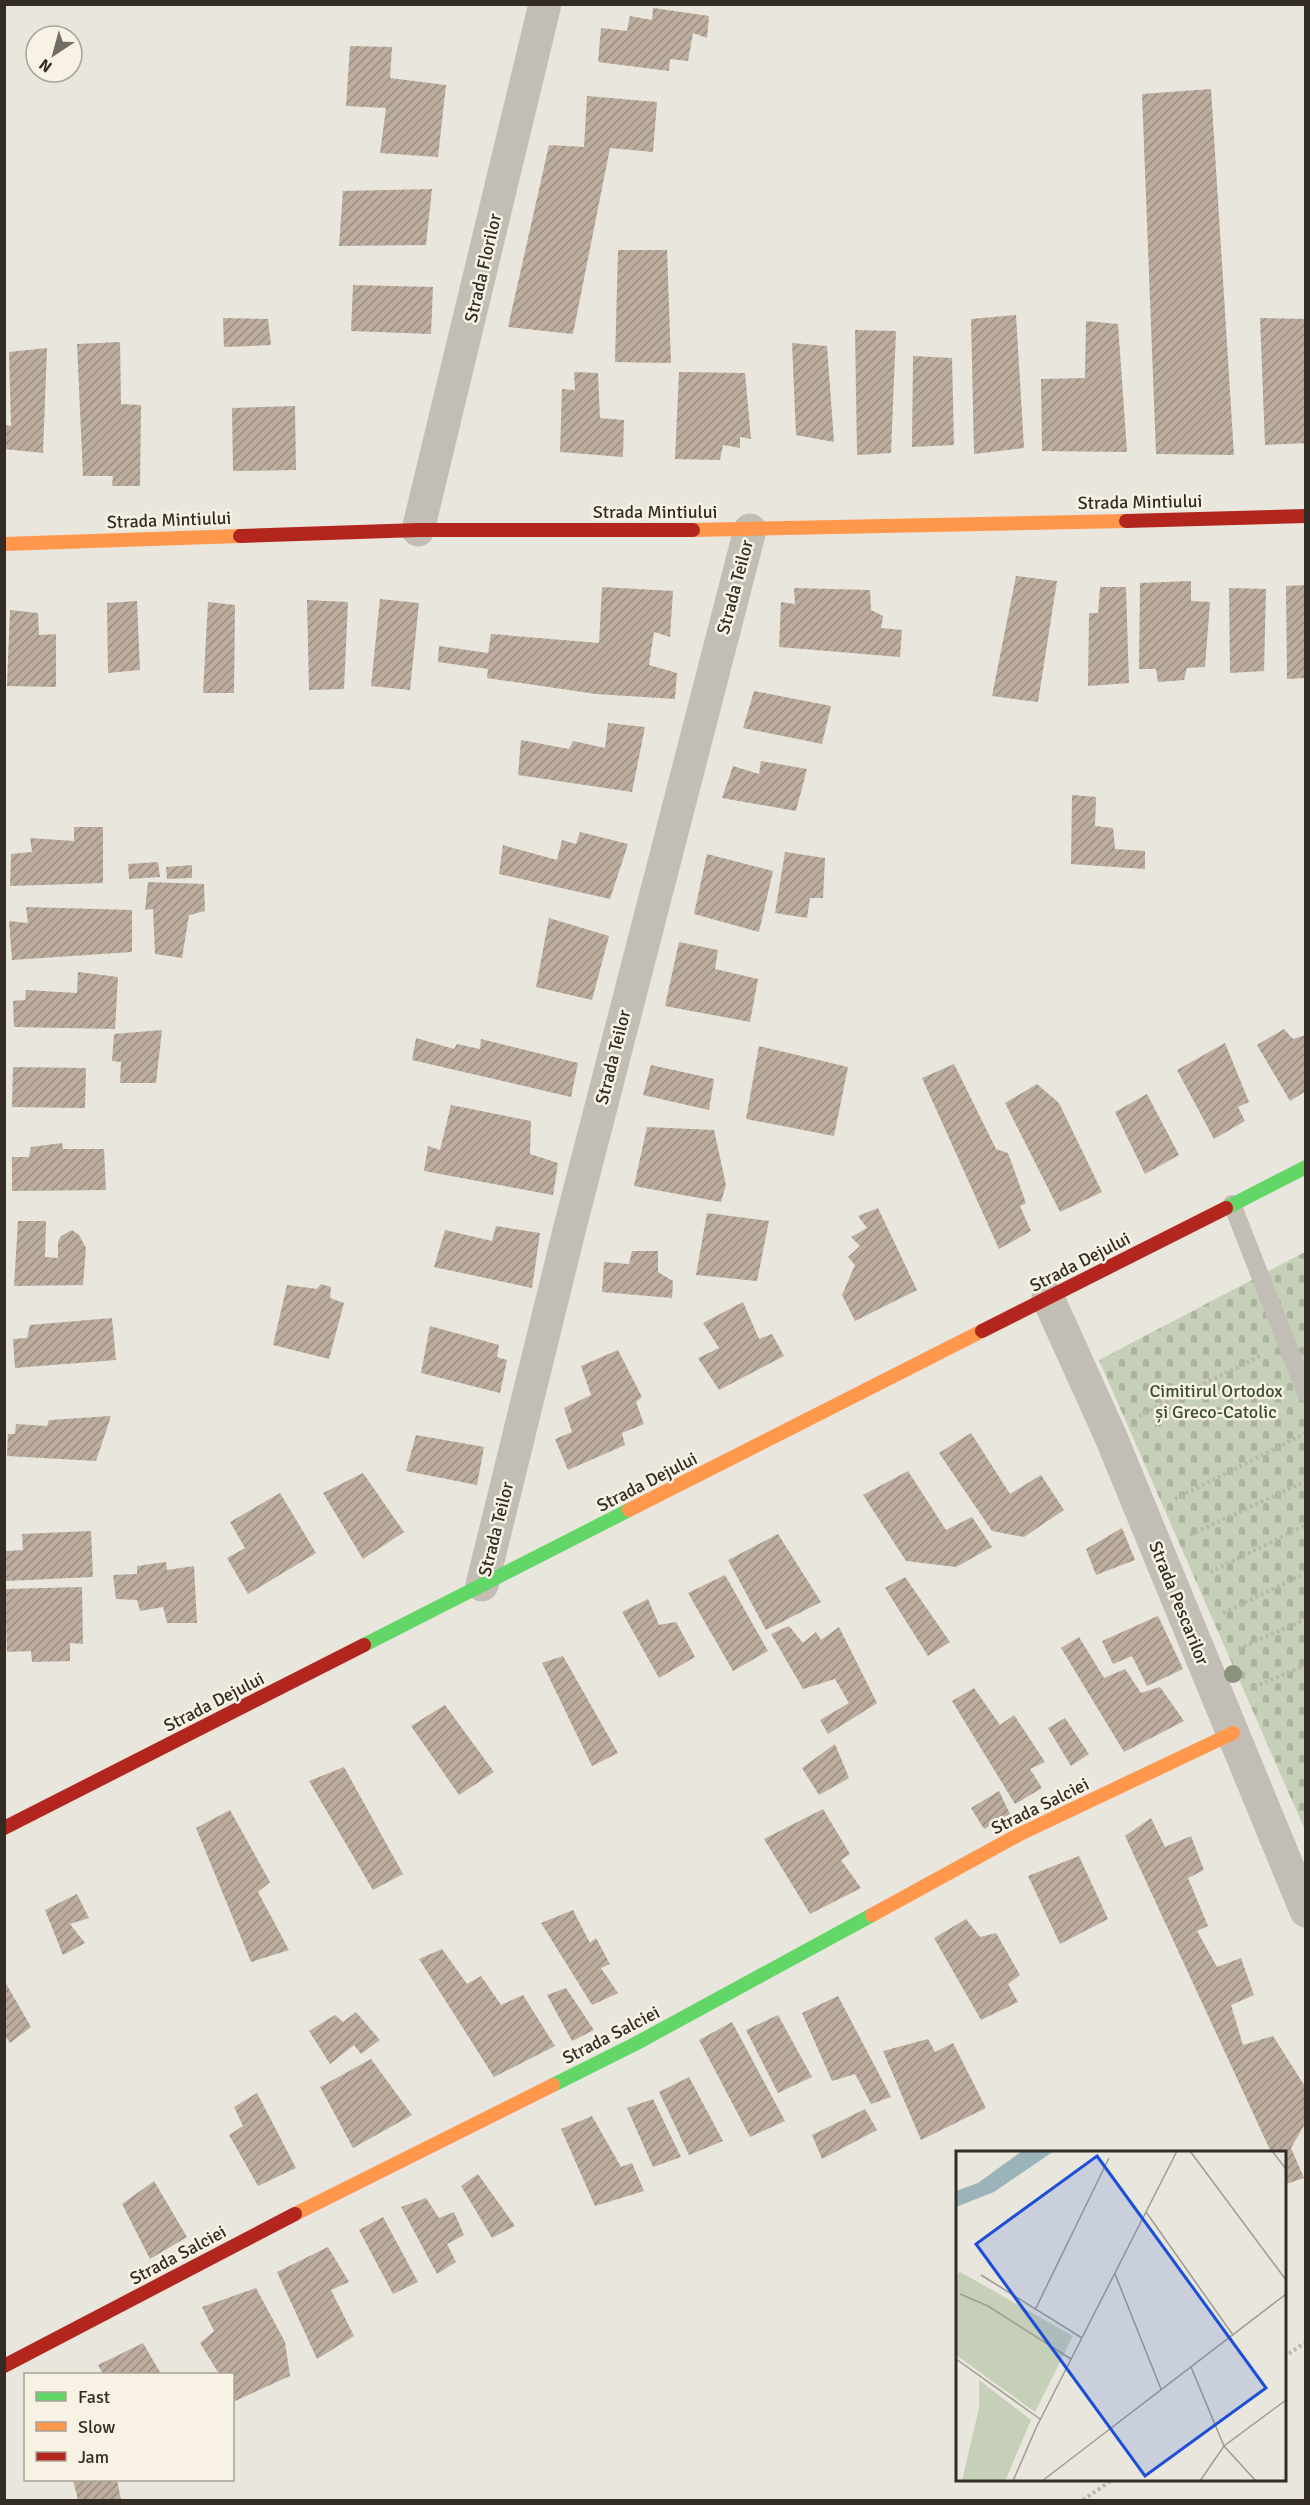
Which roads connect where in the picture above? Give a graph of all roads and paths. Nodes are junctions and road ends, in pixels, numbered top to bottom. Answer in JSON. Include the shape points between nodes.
{"nodes":[{"id":1,"x":545,"y":4,"type":"edge"},
{"id":2,"x":1305,"y":516,"type":"edge"},
{"id":3,"x":418,"y":530,"type":"junction"},
{"id":4,"x":750,"y":530,"type":"junction"},
{"id":5,"x":4,"y":544,"type":"edge"},
{"id":6,"x":1305,"y":1167,"type":"edge"},
{"id":7,"x":1232,"y":1204,"type":"junction"},
{"id":8,"x":1048,"y":1298,"type":"junction"},
{"id":9,"x":1286,"y":1343,"type":"junction"},
{"id":10,"x":1305,"y":1393,"type":"edge"},
{"id":11,"x":1139,"y":1416,"type":"dead end"},
{"id":12,"x":1305,"y":1433,"type":"edge"},
{"id":13,"x":1305,"y":1480,"type":"edge"},
{"id":14,"x":1174,"y":1500,"type":"dead end"},
{"id":15,"x":1305,"y":1525,"type":"edge"},
{"id":16,"x":1188,"y":1536,"type":"dead end"},
{"id":17,"x":1210,"y":1572,"type":"dead end"},
{"id":18,"x":1305,"y":1573,"type":"edge"},
{"id":19,"x":482,"y":1585,"type":"junction"},
{"id":20,"x":1221,"y":1614,"type":"dead end"},
{"id":21,"x":1305,"y":1619,"type":"edge"},
{"id":22,"x":1233,"y":1651,"type":"dead end"},
{"id":23,"x":1305,"y":1665,"type":"edge"},
{"id":24,"x":1253,"y":1688,"type":"dead end"},
{"id":25,"x":1233,"y":1733,"type":"junction"},
{"id":26,"x":4,"y":1828,"type":"edge"},
{"id":27,"x":1305,"y":1911,"type":"edge"},
{"id":28,"x":1305,"y":2342,"type":"edge"},
{"id":29,"x":1286,"y":2356,"type":"edge"},
{"id":30,"x":4,"y":2366,"type":"edge"},
{"id":31,"x":1111,"y":2481,"type":"edge"},
{"id":32,"x":1083,"y":2500,"type":"edge"}],
"edges":[{"from":1,"to":3,"type":"street","name":"Strada Florilor"},
{"from":2,"to":4,"type":"main road","name":"Strada Mintiului"},
{"from":3,"to":4,"type":"main road","name":"Strada Mintiului"},
{"from":3,"to":5,"type":"main road","name":"Strada Mintiului"},
{"from":4,"to":19,"type":"street","name":"Strada Teilor"},
{"from":6,"to":7,"type":"main road","name":"Strada Dejului"},
{"from":7,"to":8,"type":"main road","name":"Strada Dejului"},
{"from":7,"to":9,"type":"lane"},
{"from":8,"to":19,"type":"main road","name":"Strada Dejului"},
{"from":8,"to":25,"type":"street","name":"Strada Pescarilor","via":[[1110,1435]]},
{"from":9,"to":10,"type":"lane"},
{"from":9,"to":11,"type":"path"},
{"from":12,"to":14,"type":"path"},
{"from":13,"to":16,"type":"path"},
{"from":15,"to":17,"type":"path"},
{"from":18,"to":20,"type":"path"},
{"from":19,"to":26,"type":"main road","name":"Strada Dejului"},
{"from":21,"to":22,"type":"path"},
{"from":23,"to":24,"type":"path"},
{"from":25,"to":27,"type":"street","name":"Strada Pescarilor"},
{"from":25,"to":30,"type":"main road","name":"Strada Salciei","via":[[1020,1834],[635,2044],[250,2237]]},
{"from":28,"to":29,"type":"path"},
{"from":31,"to":32,"type":"path"}]}
